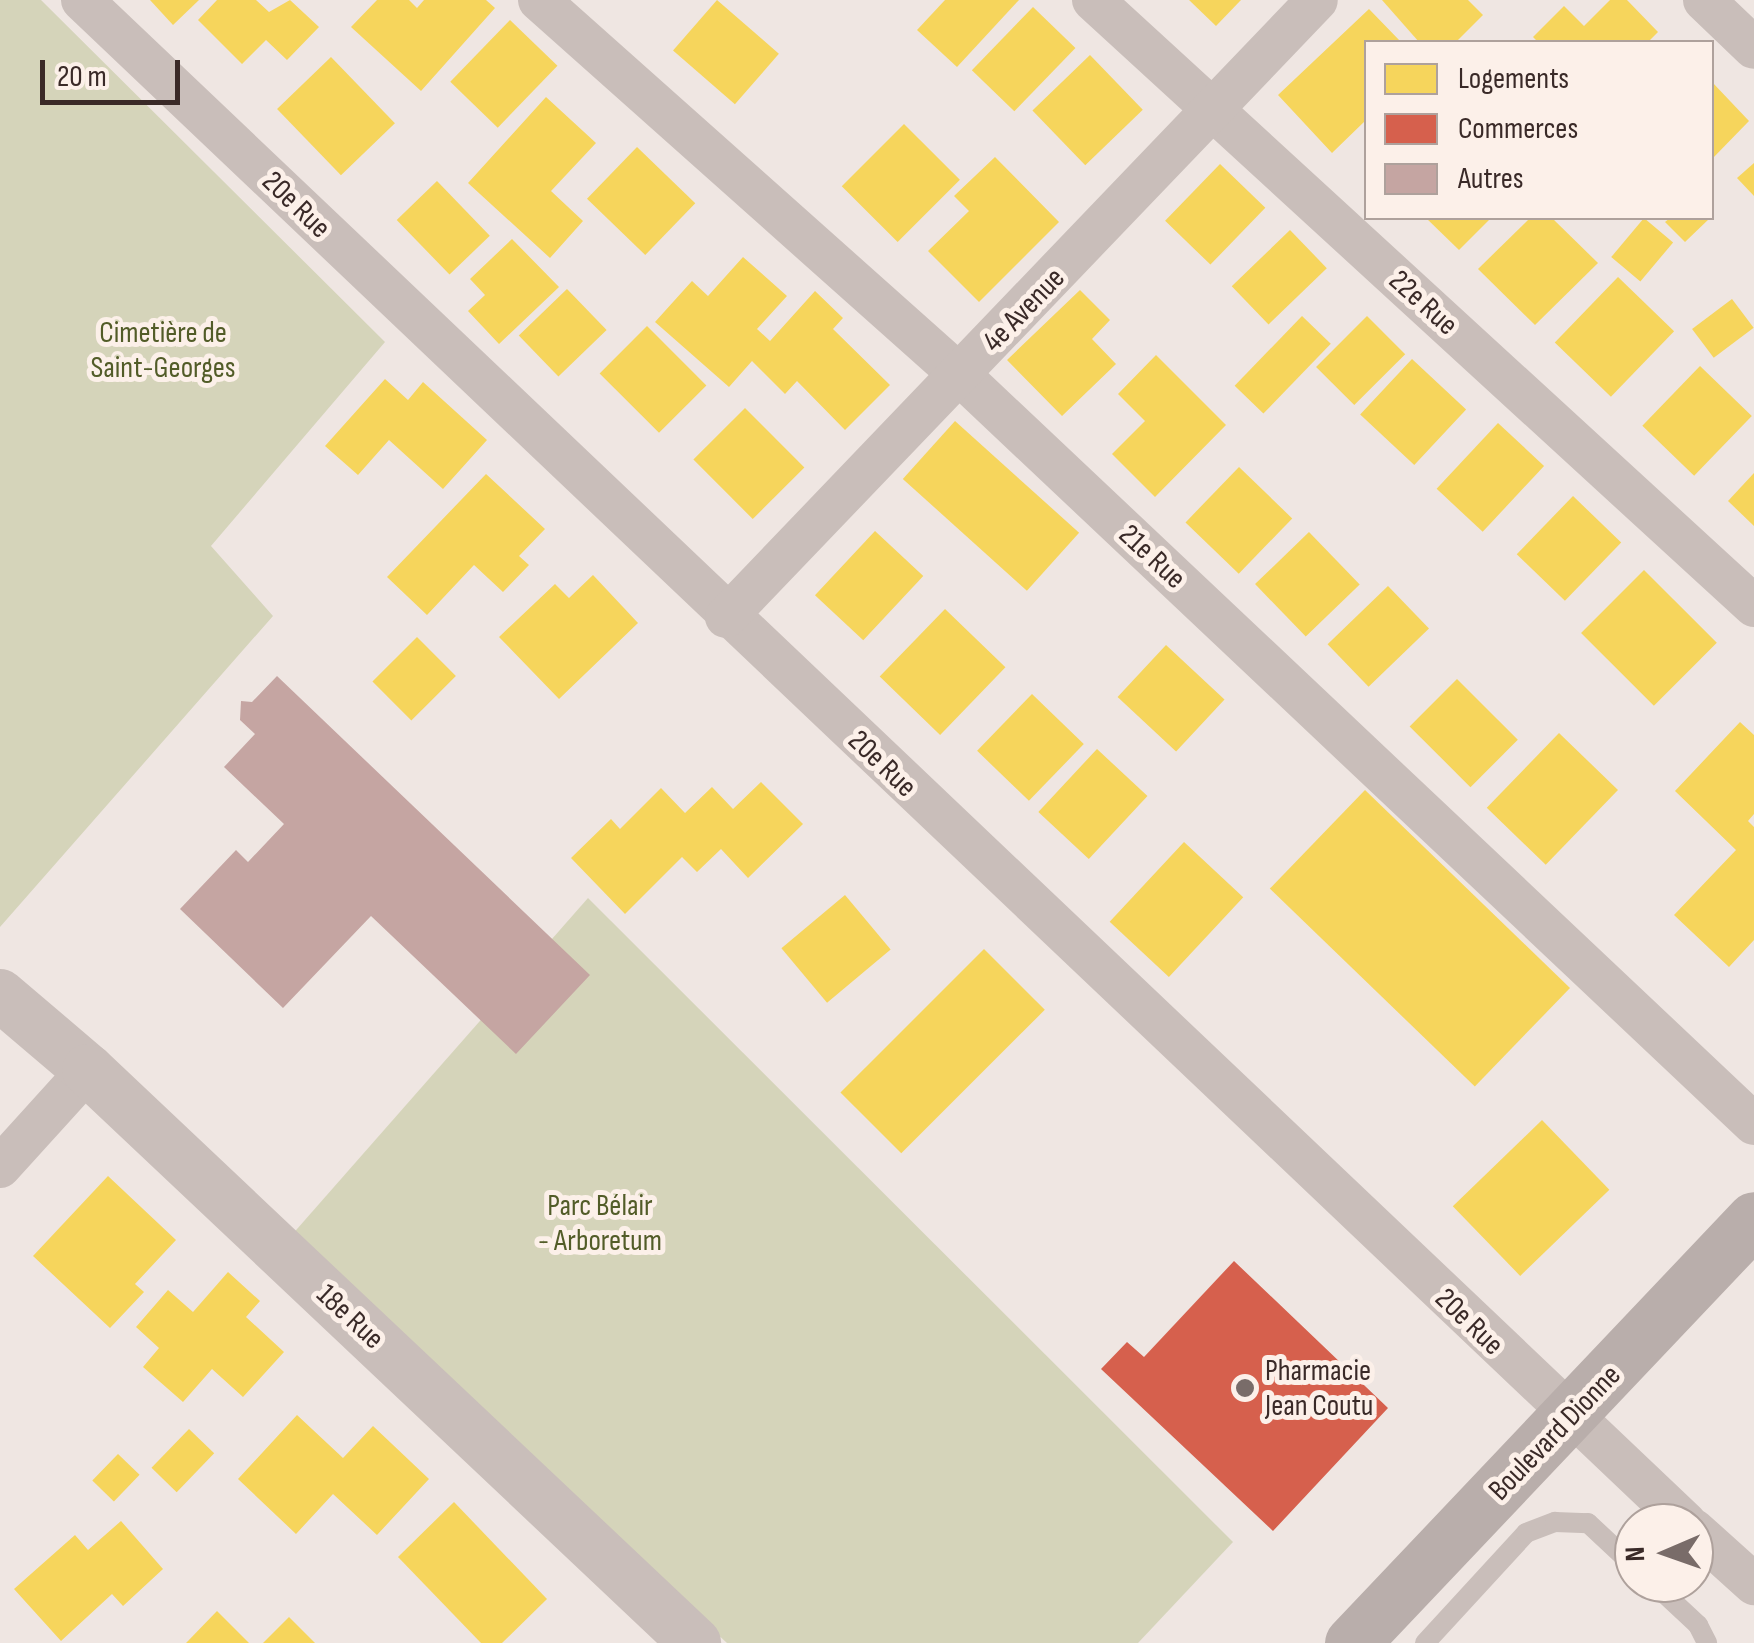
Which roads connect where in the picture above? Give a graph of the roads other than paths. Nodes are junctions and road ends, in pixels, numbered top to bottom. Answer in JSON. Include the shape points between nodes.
{"nodes":[{"id":1,"x":82,"y":0,"type":"edge"},
{"id":2,"x":540,"y":0,"type":"edge"},
{"id":3,"x":1093,"y":0,"type":"edge"},
{"id":4,"x":1316,"y":0,"type":"edge"},
{"id":5,"x":1704,"y":0,"type":"edge"},
{"id":6,"x":1754,"y":48,"type":"edge"},
{"id":7,"x":1215,"y":112,"type":"junction"},
{"id":8,"x":960,"y":376,"type":"junction"},
{"id":9,"x":1754,"y":606,"type":"edge"},
{"id":10,"x":726,"y":616,"type":"junction"},
{"id":11,"x":0,"y":996,"type":"edge"},
{"id":12,"x":88,"y":1070,"type":"junction"},
{"id":13,"x":1754,"y":1124,"type":"edge"},
{"id":14,"x":0,"y":1167,"type":"edge"},
{"id":15,"x":1754,"y":1219,"type":"edge"},
{"id":16,"x":1570,"y":1419,"type":"junction"},
{"id":17,"x":1664,"y":1503,"type":"edge"},
{"id":18,"x":1614,"y":1547,"type":"edge"},
{"id":19,"x":1714,"y":1548,"type":"edge"},
{"id":20,"x":1754,"y":1584,"type":"edge"},
{"id":21,"x":1674,"y":1603,"type":"edge"},
{"id":22,"x":695,"y":1643,"type":"edge"},
{"id":23,"x":1352,"y":1643,"type":"edge"},
{"id":24,"x":1425,"y":1643,"type":"edge"},
{"id":25,"x":1707,"y":1643,"type":"edge"}],
"edges":[{"from":1,"to":10,"type":"street","name":"20e Rue"},
{"from":2,"to":8,"type":"street","name":"21e Rue"},
{"from":3,"to":7,"type":"street","name":"22e Rue"},
{"from":4,"to":7,"type":"street","name":"4e Avenue"},
{"from":5,"to":6,"type":"street"},
{"from":7,"to":8,"type":"street","name":"4e Avenue"},
{"from":7,"to":9,"type":"street","name":"22e Rue"},
{"from":8,"to":10,"type":"street","name":"4e Avenue"},
{"from":8,"to":13,"type":"street","name":"21e Rue"},
{"from":10,"to":16,"type":"street","name":"20e Rue"},
{"from":11,"to":12,"type":"street","name":"18e Rue"},
{"from":12,"to":14,"type":"street"},
{"from":12,"to":22,"type":"street","name":"18e Rue"},
{"from":15,"to":16,"type":"main road","name":"Boulevard Dionne"},
{"from":16,"to":17,"type":"street","name":"20e Rue"},
{"from":16,"to":23,"type":"main road","name":"Boulevard Dionne"},
{"from":18,"to":24,"type":"lane","via":[[1588,1523],[1526,1533]]},
{"from":19,"to":20,"type":"street"},
{"from":21,"to":25,"type":"lane"}]}
